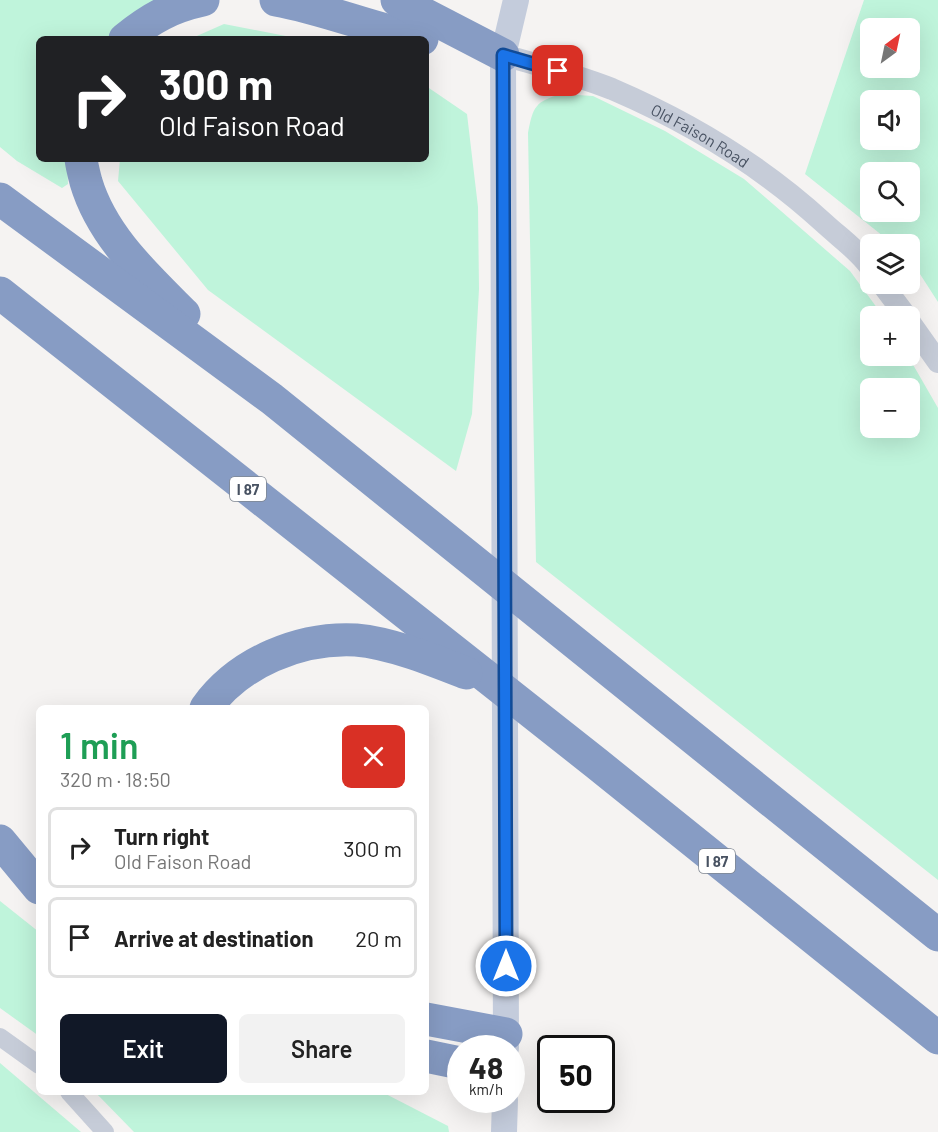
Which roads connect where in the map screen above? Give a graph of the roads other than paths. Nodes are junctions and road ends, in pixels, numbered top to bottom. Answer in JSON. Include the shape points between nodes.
{"nodes":[{"id":1,"x":203,"y":0,"type":"edge"},
{"id":2,"x":276,"y":0,"type":"edge"},
{"id":3,"x":516,"y":0,"type":"edge"},
{"id":4,"x":404,"y":1,"type":"edge"},
{"id":5,"x":129,"y":36,"type":"edge"},
{"id":6,"x":407,"y":36,"type":"edge"},
{"id":7,"x":429,"y":40,"type":"edge"},
{"id":8,"x":503,"y":55,"type":"junction"},
{"id":9,"x":82,"y":162,"type":"edge"},
{"id":10,"x":0,"y":199,"type":"edge"},
{"id":11,"x":860,"y":258,"type":"edge"},
{"id":12,"x":0,"y":293,"type":"edge"},
{"id":13,"x":920,"y":337,"type":"edge"},
{"id":14,"x":938,"y":362,"type":"edge"},
{"id":15,"x":272,"y":399,"type":"junction"},
{"id":16,"x":495,"y":684,"type":"junction"},
{"id":17,"x":209,"y":705,"type":"edge"},
{"id":18,"x":0,"y":841,"type":"edge"},
{"id":19,"x":36,"y":884,"type":"edge"},
{"id":20,"x":938,"y":935,"type":"edge"},
{"id":21,"x":429,"y":1020,"type":"edge"},
{"id":22,"x":484,"y":1035,"type":"edge"},
{"id":23,"x":506,"y":1035,"type":"edge"},
{"id":24,"x":0,"y":1037,"type":"edge"},
{"id":25,"x":938,"y":1038,"type":"edge"},
{"id":26,"x":429,"y":1057,"type":"edge"},
{"id":27,"x":447,"y":1060,"type":"edge"},
{"id":28,"x":36,"y":1063,"type":"edge"},
{"id":29,"x":72,"y":1095,"type":"edge"},
{"id":30,"x":505,"y":1113,"type":"edge"},
{"id":31,"x":105,"y":1132,"type":"edge"},
{"id":32,"x":504,"y":1132,"type":"edge"}],
"edges":[{"from":1,"to":5,"type":"highway","via":[[178,6],[147,21]]},
{"from":2,"to":6,"type":"highway"},
{"from":3,"to":8,"type":"main road"},
{"from":4,"to":8,"type":"highway"},
{"from":7,"to":8,"type":"highway"},
{"from":8,"to":11,"type":"street","name":"Old Faison Road","via":[[610,89],[662,112],[753,166],[797,199]]},
{"from":8,"to":23,"type":"main road"},
{"from":9,"to":15,"type":"highway","via":[[92,203],[117,242],[143,274]]},
{"from":10,"to":15,"type":"highway"},
{"from":12,"to":16,"type":"highway","number":"I 87"},
{"from":13,"to":14,"type":"street"},
{"from":15,"to":20,"type":"highway"},
{"from":16,"to":17,"type":"highway","via":[[429,659],[357,640],[321,642],[286,650],[256,663],[230,682]]},
{"from":16,"to":25,"type":"highway","number":"I 87"},
{"from":18,"to":19,"type":"highway"},
{"from":21,"to":22,"type":"highway"},
{"from":24,"to":28,"type":"street"},
{"from":26,"to":27,"type":"highway"},
{"from":29,"to":31,"type":"street"},
{"from":30,"to":32,"type":"main road"}]}
